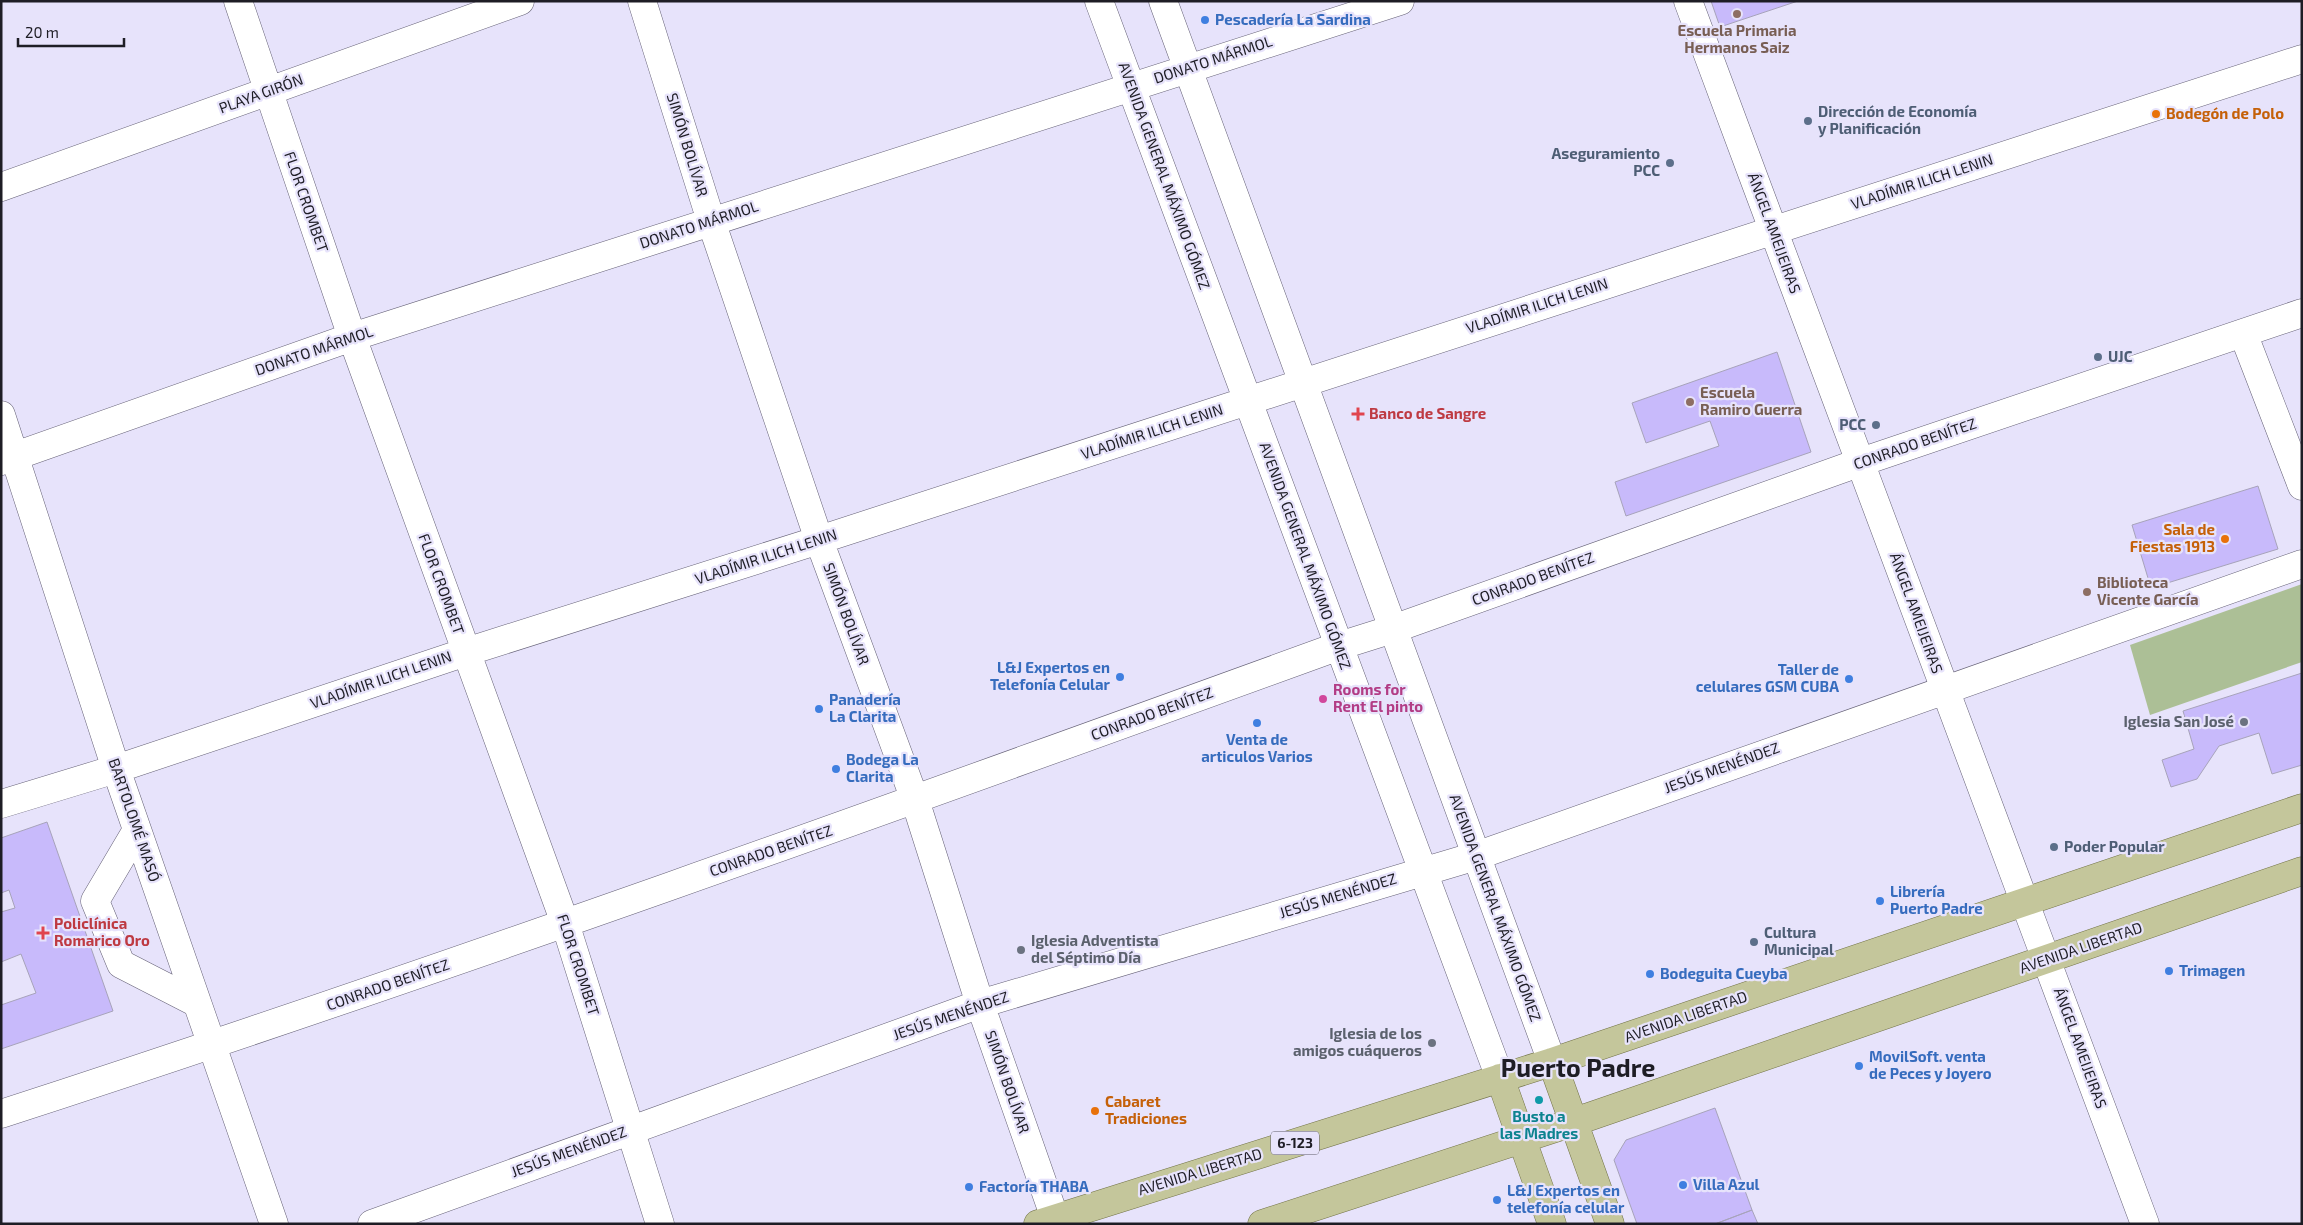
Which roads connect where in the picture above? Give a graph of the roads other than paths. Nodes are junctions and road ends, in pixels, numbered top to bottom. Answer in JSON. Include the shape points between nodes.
{"nodes":[{"id":1,"x":238,"y":1,"type":"edge"},
{"id":2,"x":520,"y":1,"type":"edge"},
{"id":3,"x":642,"y":1,"type":"edge"},
{"id":4,"x":1099,"y":1,"type":"edge"},
{"id":5,"x":1164,"y":1,"type":"edge"},
{"id":6,"x":1400,"y":1,"type":"edge"},
{"id":7,"x":1688,"y":1,"type":"edge"},
{"id":8,"x":2302,"y":58,"type":"edge"},
{"id":9,"x":1188,"y":68,"type":"junction"},
{"id":10,"x":1131,"y":86,"type":"junction"},
{"id":11,"x":269,"y":92,"type":"junction"},
{"id":12,"x":1,"y":186,"type":"edge"},
{"id":13,"x":711,"y":221,"type":"junction"},
{"id":14,"x":1773,"y":230,"type":"junction"},
{"id":15,"x":2302,"y":313,"type":"edge"},
{"id":16,"x":2243,"y":333,"type":"junction"},
{"id":17,"x":352,"y":337,"type":"junction"},
{"id":18,"x":1303,"y":382,"type":"junction"},
{"id":19,"x":1247,"y":400,"type":"junction"},
{"id":20,"x":1,"y":414,"type":"edge"},
{"id":21,"x":8,"y":458,"type":"edge"},
{"id":22,"x":1861,"y":462,"type":"junction"},
{"id":23,"x":2302,"y":486,"type":"edge"},
{"id":24,"x":820,"y":540,"type":"junction"},
{"id":25,"x":2302,"y":564,"type":"edge"},
{"id":26,"x":1393,"y":629,"type":"junction"},
{"id":27,"x":1339,"y":646,"type":"junction"},
{"id":28,"x":466,"y":652,"type":"junction"},
{"id":29,"x":1944,"y":689,"type":"junction"},
{"id":30,"x":116,"y":769,"type":"junction"},
{"id":31,"x":915,"y":800,"type":"junction"},
{"id":32,"x":1,"y":804,"type":"edge"},
{"id":33,"x":2302,"y":808,"type":"edge"},
{"id":34,"x":137,"y":830,"type":"junction"},
{"id":35,"x":1476,"y":856,"type":"junction"},
{"id":36,"x":1422,"y":870,"type":"junction"},
{"id":37,"x":2302,"y":871,"type":"edge"},
{"id":38,"x":2026,"y":903,"type":"junction"},
{"id":39,"x":565,"y":923,"type":"junction"},
{"id":40,"x":2048,"y":959,"type":"junction"},
{"id":41,"x":197,"y":1003,"type":"junction"},
{"id":42,"x":980,"y":1004,"type":"junction"},
{"id":43,"x":212,"y":1045,"type":"junction"},
{"id":44,"x":1552,"y":1062,"type":"junction"},
{"id":45,"x":1500,"y":1078,"type":"junction"},
{"id":46,"x":1,"y":1114,"type":"edge"},
{"id":47,"x":1574,"y":1122,"type":"junction"},
{"id":48,"x":629,"y":1130,"type":"junction"},
{"id":49,"x":1521,"y":1140,"type":"junction"},
{"id":50,"x":1050,"y":1222,"type":"edge"},
{"id":51,"x":274,"y":1224,"type":"edge"},
{"id":52,"x":372,"y":1224,"type":"edge"},
{"id":53,"x":660,"y":1224,"type":"edge"},
{"id":54,"x":1262,"y":1224,"type":"edge"},
{"id":55,"x":1552,"y":1224,"type":"edge"},
{"id":56,"x":1610,"y":1224,"type":"edge"},
{"id":57,"x":2145,"y":1224,"type":"edge"}],
"edges":[{"from":1,"to":11,"type":"street","name":"FLOR CROMBET"},
{"from":2,"to":11,"type":"street","name":"PLAYA GIRÓN"},
{"from":3,"to":13,"type":"street","name":"SIMÓN BOLÍVAR"},
{"from":4,"to":10,"type":"street","name":"AVENIDA GENERAL MÁXIMO GÓMEZ"},
{"from":5,"to":9,"type":"street","name":"AVENIDA GENERAL MÁXIMO GÓMEZ"},
{"from":6,"to":9,"type":"street","name":"DONATO MÁRMOL"},
{"from":7,"to":14,"type":"street","name":"ÁNGEL AMEIJEIRAS"},
{"from":8,"to":14,"type":"street","name":"VLADÍMIR ILICH LENIN"},
{"from":9,"to":10,"type":"street","name":"DONATO MÁRMOL"},
{"from":9,"to":18,"type":"street","name":"AVENIDA GENERAL MÁXIMO GÓMEZ"},
{"from":10,"to":13,"type":"street","name":"DONATO MÁRMOL"},
{"from":10,"to":19,"type":"street","name":"AVENIDA GENERAL MÁXIMO GÓMEZ"},
{"from":11,"to":12,"type":"street","name":"PLAYA GIRÓN"},
{"from":11,"to":17,"type":"street","name":"FLOR CROMBET"},
{"from":13,"to":17,"type":"street","name":"DONATO MÁRMOL"},
{"from":13,"to":24,"type":"street","name":"SIMÓN BOLÍVAR"},
{"from":14,"to":18,"type":"street","name":"VLADÍMIR ILICH LENIN"},
{"from":14,"to":22,"type":"street","name":"ÁNGEL AMEIJEIRAS"},
{"from":15,"to":16,"type":"street","name":"CONRADO BENÍTEZ"},
{"from":16,"to":22,"type":"street","name":"CONRADO BENÍTEZ"},
{"from":16,"to":23,"type":"street"},
{"from":17,"to":21,"type":"street","name":"DONATO MÁRMOL"},
{"from":17,"to":28,"type":"street","name":"FLOR CROMBET"},
{"from":18,"to":19,"type":"street","name":"VLADÍMIR ILICH LENIN"},
{"from":18,"to":26,"type":"street","name":"AVENIDA GENERAL MÁXIMO GÓMEZ"},
{"from":19,"to":24,"type":"street","name":"VLADÍMIR ILICH LENIN"},
{"from":19,"to":27,"type":"street","name":"AVENIDA GENERAL MÁXIMO GÓMEZ"},
{"from":20,"to":21,"type":"street","name":"BARTOLOMÉ MASÓ"},
{"from":21,"to":30,"type":"street","name":"BARTOLOMÉ MASÓ"},
{"from":22,"to":26,"type":"street","name":"CONRADO BENÍTEZ"},
{"from":22,"to":29,"type":"street","name":"ÁNGEL AMEIJEIRAS"},
{"from":24,"to":28,"type":"street","name":"VLADÍMIR ILICH LENIN"},
{"from":24,"to":31,"type":"street","name":"SIMÓN BOLÍVAR"},
{"from":25,"to":29,"type":"street","name":"JESÚS MENÉNDEZ"},
{"from":26,"to":27,"type":"street","name":"CONRADO BENÍTEZ"},
{"from":26,"to":35,"type":"street","name":"AVENIDA GENERAL MÁXIMO GÓMEZ"},
{"from":27,"to":31,"type":"street","name":"CONRADO BENÍTEZ"},
{"from":27,"to":36,"type":"street","name":"AVENIDA GENERAL MÁXIMO GÓMEZ"},
{"from":28,"to":30,"type":"street","name":"VLADÍMIR ILICH LENIN"},
{"from":28,"to":39,"type":"street","name":"FLOR CROMBET"},
{"from":29,"to":35,"type":"street","name":"JESÚS MENÉNDEZ"},
{"from":29,"to":38,"type":"street","name":"ÁNGEL AMEIJEIRAS"},
{"from":30,"to":32,"type":"street","name":"VLADÍMIR ILICH LENIN"},
{"from":30,"to":34,"type":"street","name":"BARTOLOMÉ MASÓ"},
{"from":31,"to":39,"type":"street","name":"CONRADO BENÍTEZ"},
{"from":31,"to":42,"type":"street","name":"SIMÓN BOLÍVAR"},
{"from":33,"to":38,"type":"main road","name":"AVENIDA LIBERTAD"},
{"from":34,"to":41,"type":"street","name":"BARTOLOMÉ MASÓ"},
{"from":34,"to":41,"type":"street","via":[[95,901],[121,964]]},
{"from":35,"to":36,"type":"street","name":"JESÚS MENÉNDEZ"},
{"from":35,"to":44,"type":"street","name":"AVENIDA GENERAL MÁXIMO GÓMEZ"},
{"from":36,"to":42,"type":"street","name":"JESÚS MENÉNDEZ"},
{"from":36,"to":45,"type":"street","name":"AVENIDA GENERAL MÁXIMO GÓMEZ"},
{"from":37,"to":40,"type":"main road","name":"AVENIDA LIBERTAD"},
{"from":38,"to":40,"type":"street","name":"ÁNGEL AMEIJEIRAS"},
{"from":38,"to":44,"type":"main road","name":"AVENIDA LIBERTAD"},
{"from":39,"to":43,"type":"street","name":"CONRADO BENÍTEZ"},
{"from":39,"to":48,"type":"street","name":"FLOR CROMBET"},
{"from":40,"to":47,"type":"main road","name":"AVENIDA LIBERTAD"},
{"from":40,"to":57,"type":"street","name":"ÁNGEL AMEIJEIRAS"},
{"from":41,"to":43,"type":"street","name":"BARTOLOMÉ MASÓ"},
{"from":42,"to":48,"type":"street","name":"JESÚS MENÉNDEZ"},
{"from":42,"to":50,"type":"street","name":"SIMÓN BOLÍVAR"},
{"from":43,"to":46,"type":"street","name":"CONRADO BENÍTEZ"},
{"from":43,"to":51,"type":"street","name":"BARTOLOMÉ MASÓ"},
{"from":44,"to":45,"type":"main road","name":"AVENIDA LIBERTAD","number":"6-123"},
{"from":44,"to":47,"type":"main road","name":"AVENIDA GENERAL MÁXIMO GÓMEZ"},
{"from":45,"to":49,"type":"main road","name":"AVENIDA GENERAL MÁXIMO GÓMEZ"},
{"from":45,"to":50,"type":"main road","name":"AVENIDA LIBERTAD","number":"6-123"},
{"from":47,"to":49,"type":"main road","name":"AVENIDA LIBERTAD"},
{"from":47,"to":56,"type":"main road","name":"AVENIDA GENERAL MÁXIMO GÓMEZ"},
{"from":48,"to":52,"type":"street","name":"JESÚS MENÉNDEZ"},
{"from":48,"to":53,"type":"street","name":"FLOR CROMBET"},
{"from":49,"to":54,"type":"main road","name":"AVENIDA LIBERTAD"},
{"from":49,"to":55,"type":"main road","name":"AVENIDA GENERAL MÁXIMO GÓMEZ"}]}
